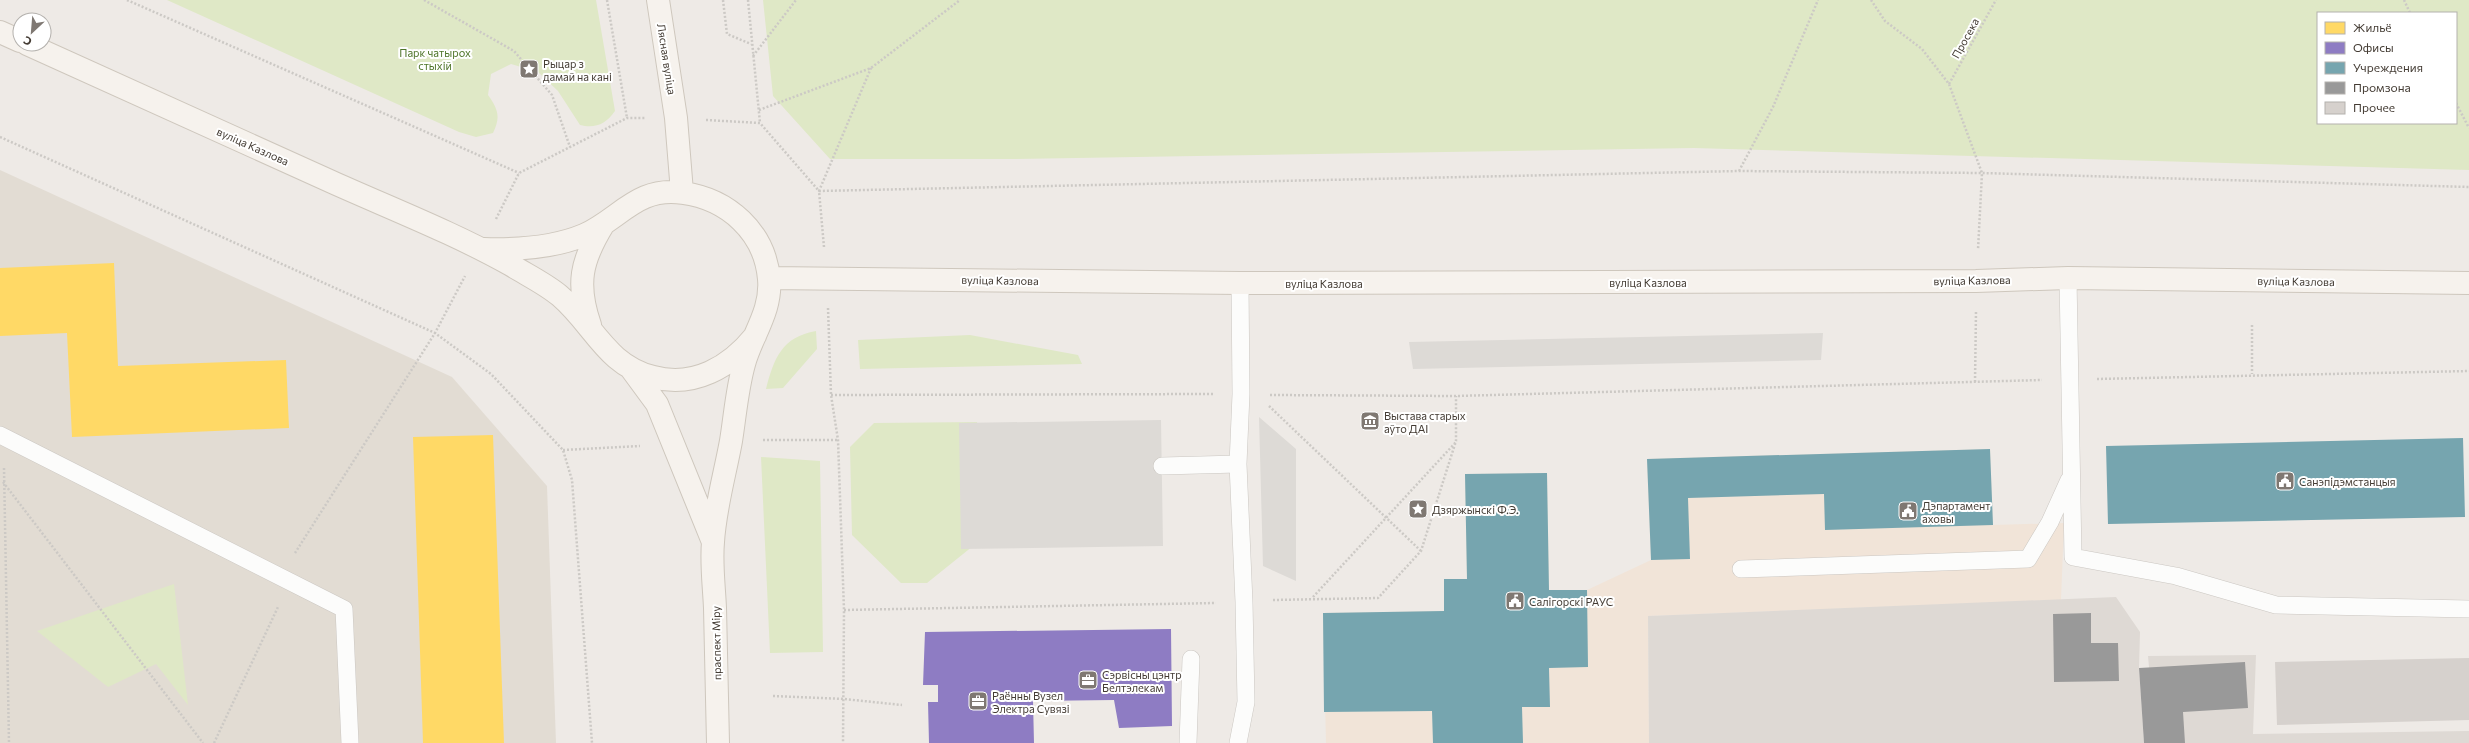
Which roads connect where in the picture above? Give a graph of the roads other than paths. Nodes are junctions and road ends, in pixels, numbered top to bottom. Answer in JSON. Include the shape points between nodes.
{"nodes":[{"id":1,"x":658,"y":0,"type":"edge"},
{"id":2,"x":0,"y":32,"type":"edge"},
{"id":3,"x":12,"y":37,"type":"edge"},
{"id":4,"x":44,"y":52,"type":"edge"},
{"id":5,"x":682,"y":192,"type":"junction"},
{"id":6,"x":603,"y":225,"type":"junction"},
{"id":7,"x":480,"y":249,"type":"junction"},
{"id":8,"x":769,"y":278,"type":"junction"},
{"id":9,"x":2068,"y":278,"type":"junction"},
{"id":10,"x":1240,"y":283,"type":"junction"},
{"id":11,"x":2469,"y":283,"type":"edge"},
{"id":12,"x":590,"y":328,"type":"junction"},
{"id":13,"x":755,"y":336,"type":"junction"},
{"id":14,"x":632,"y":370,"type":"junction"},
{"id":15,"x":3,"y":436,"type":"edge"},
{"id":16,"x":1238,"y":464,"type":"junction"},
{"id":17,"x":1162,"y":466,"type":"dead end"},
{"id":18,"x":2071,"y":476,"type":"junction"},
{"id":19,"x":713,"y":542,"type":"junction"},
{"id":20,"x":1741,"y":569,"type":"dead end"},
{"id":21,"x":2469,"y":609,"type":"edge"},
{"id":22,"x":1191,"y":659,"type":"dead end"},
{"id":23,"x":350,"y":743,"type":"edge"},
{"id":24,"x":718,"y":743,"type":"edge"},
{"id":25,"x":1188,"y":743,"type":"edge"},
{"id":26,"x":1238,"y":743,"type":"edge"}],
"edges":[{"from":1,"to":5,"type":"main road","name":"Лясная вуліца","via":[[676,118]]},
{"from":2,"to":3,"type":"main road"},
{"from":4,"to":7,"type":"main road","name":"вуліца Казлова"},
{"from":5,"to":6,"type":"main road","via":[[660,193],[638,199],[619,210]]},
{"from":5,"to":8,"type":"main road","via":[[707,198],[736,215],[750,229],[763,252]]},
{"from":6,"to":7,"type":"main road","via":[[561,243],[530,248]]},
{"from":6,"to":12,"type":"main road","via":[[589,248],[582,275],[582,302]]},
{"from":7,"to":12,"type":"main road","name":"вуліца Казлова","via":[[551,289]]},
{"from":8,"to":10,"type":"main road","name":"вуліца Казлова"},
{"from":8,"to":13,"type":"main road","via":[[769,298],[764,318]]},
{"from":9,"to":10,"type":"main road","name":"вуліца Казлова","via":[[1976,281]]},
{"from":9,"to":11,"type":"main road","name":"вуліца Казлова"},
{"from":9,"to":18,"type":"lane"},
{"from":10,"to":16,"type":"lane","via":[[1249,394]]},
{"from":12,"to":14,"type":"main road","via":[[601,345]]},
{"from":13,"to":14,"type":"main road","via":[[740,354],[722,368],[700,377],[677,380],[654,378]]},
{"from":13,"to":19,"type":"main road","via":[[744,365]]},
{"from":14,"to":19,"type":"main road","via":[[657,404]]},
{"from":15,"to":23,"type":"lane","via":[[344,609]]},
{"from":16,"to":17,"type":"lane"},
{"from":16,"to":26,"type":"lane","via":[[1246,702]]},
{"from":18,"to":20,"type":"lane","via":[[2050,522],[2028,559]]},
{"from":18,"to":21,"type":"lane","via":[[2073,556],[2176,576],[2276,605]]},
{"from":19,"to":24,"type":"main road","name":"праспект Міру"},
{"from":22,"to":25,"type":"lane"}]}
